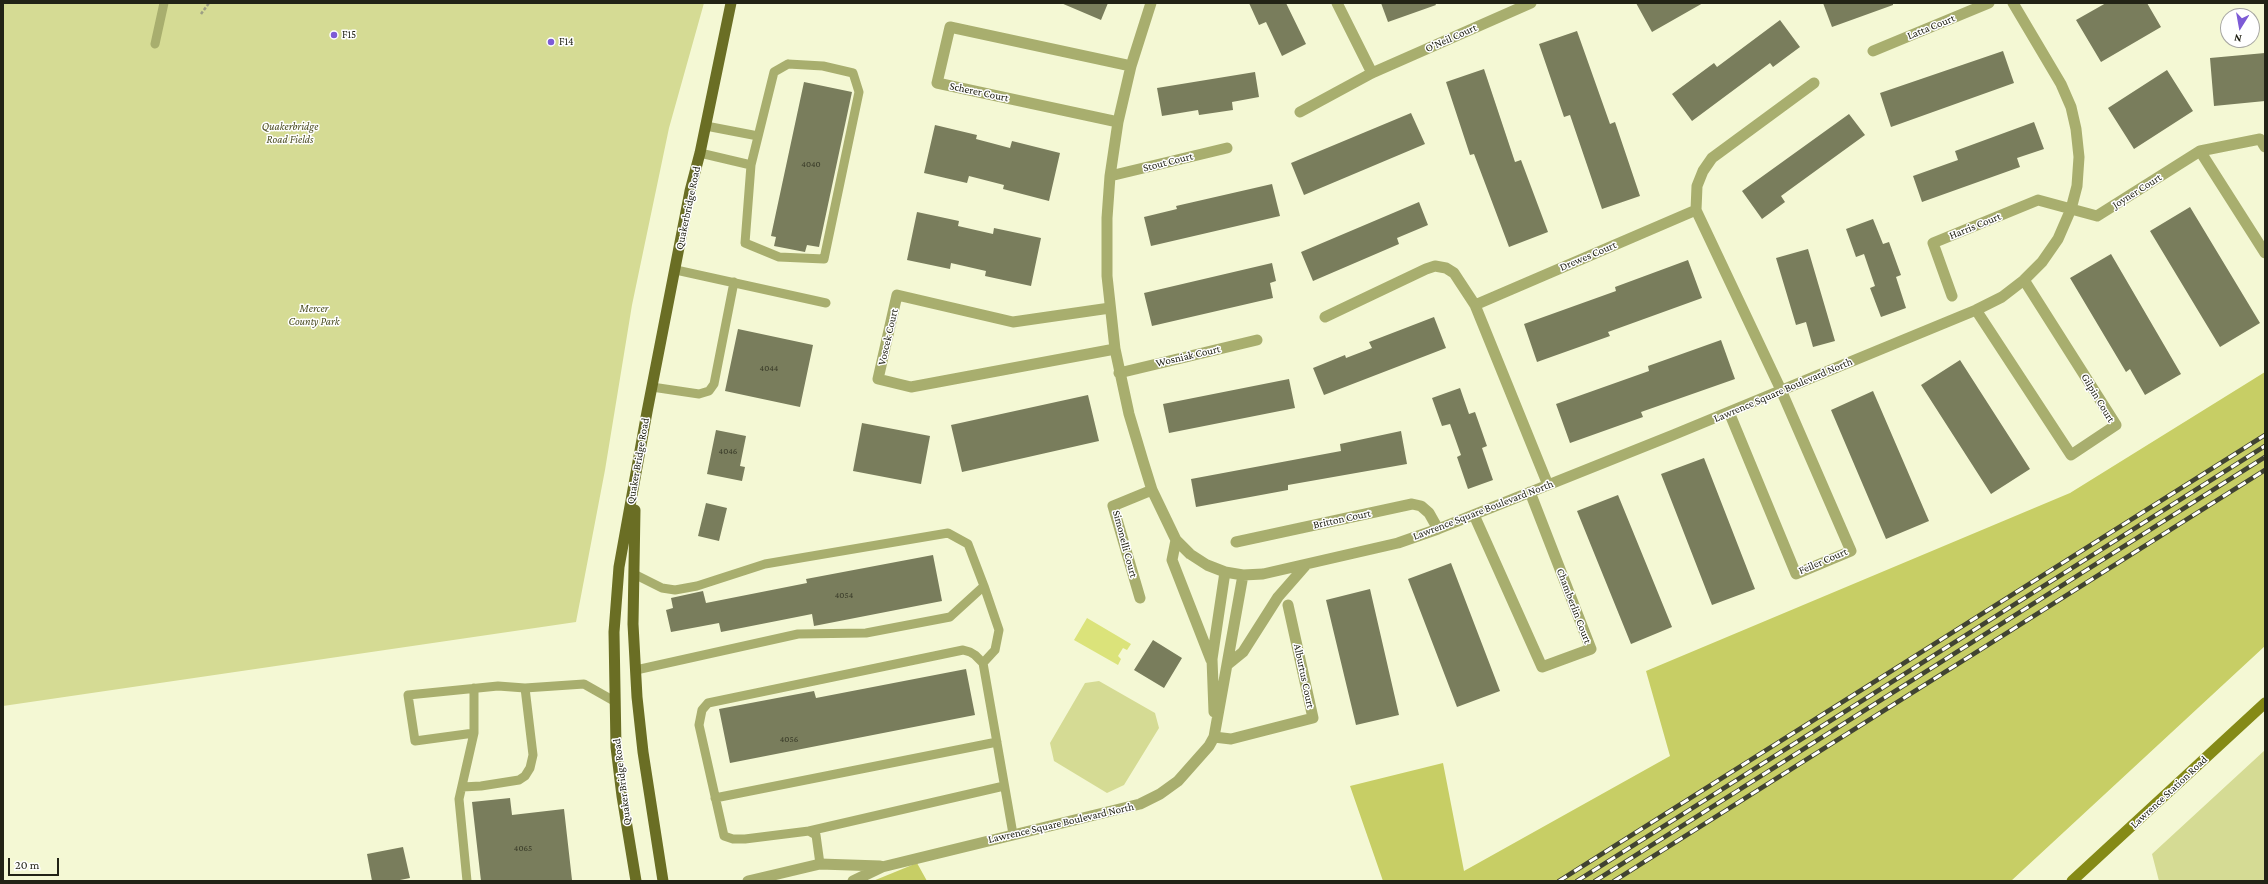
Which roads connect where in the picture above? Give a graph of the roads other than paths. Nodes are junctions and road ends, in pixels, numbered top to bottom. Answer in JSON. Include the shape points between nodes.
{"nodes":[{"id":1,"x":164,"y":3,"type":"edge"},
{"id":2,"x":731,"y":3,"type":"edge"},
{"id":3,"x":1151,"y":3,"type":"edge"},
{"id":4,"x":1337,"y":3,"type":"edge"},
{"id":5,"x":1530,"y":3,"type":"edge"},
{"id":6,"x":1989,"y":3,"type":"edge"},
{"id":7,"x":2017,"y":4,"type":"edge"},
{"id":8,"x":155,"y":44,"type":"dead end"},
{"id":9,"x":1873,"y":51,"type":"dead end"},
{"id":10,"x":1131,"y":66,"type":"junction"},
{"id":11,"x":1372,"y":73,"type":"junction"},
{"id":12,"x":1814,"y":83,"type":"dead end"},
{"id":13,"x":1300,"y":112,"type":"dead end"},
{"id":14,"x":1118,"y":122,"type":"junction"},
{"id":15,"x":706,"y":126,"type":"junction"},
{"id":16,"x":758,"y":136,"type":"junction"},
{"id":17,"x":2265,"y":147,"type":"edge"},
{"id":18,"x":1227,"y":148,"type":"dead end"},
{"id":19,"x":2200,"y":151,"type":"junction"},
{"id":20,"x":700,"y":153,"type":"junction"},
{"id":21,"x":751,"y":165,"type":"junction"},
{"id":22,"x":1110,"y":176,"type":"junction"},
{"id":23,"x":2071,"y":209,"type":"junction"},
{"id":24,"x":1696,"y":210,"type":"junction"},
{"id":25,"x":2265,"y":253,"type":"edge"},
{"id":26,"x":676,"y":270,"type":"junction"},
{"id":27,"x":2024,"y":280,"type":"junction"},
{"id":28,"x":734,"y":282,"type":"junction"},
{"id":29,"x":1952,"y":296,"type":"dead end"},
{"id":30,"x":826,"y":302,"type":"dead end"},
{"id":31,"x":1475,"y":305,"type":"junction"},
{"id":32,"x":1110,"y":308,"type":"junction"},
{"id":33,"x":1976,"y":310,"type":"junction"},
{"id":34,"x":1325,"y":317,"type":"dead end"},
{"id":35,"x":1256,"y":340,"type":"dead end"},
{"id":36,"x":1115,"y":349,"type":"junction"},
{"id":37,"x":1119,"y":373,"type":"junction"},
{"id":38,"x":652,"y":387,"type":"junction"},
{"id":39,"x":1782,"y":390,"type":"junction"},
{"id":40,"x":647,"y":412,"type":"junction"},
{"id":41,"x":1729,"y":412,"type":"junction"},
{"id":42,"x":1548,"y":485,"type":"junction"},
{"id":43,"x":1152,"y":490,"type":"junction"},
{"id":44,"x":1530,"y":492,"type":"junction"},
{"id":45,"x":1474,"y":515,"type":"junction"},
{"id":46,"x":1438,"y":529,"type":"junction"},
{"id":47,"x":1176,"y":540,"type":"junction"},
{"id":48,"x":1236,"y":542,"type":"dead end"},
{"id":49,"x":1306,"y":565,"type":"junction"},
{"id":50,"x":1226,"y":572,"type":"junction"},
{"id":51,"x":634,"y":574,"type":"junction"},
{"id":52,"x":1243,"y":575,"type":"junction"},
{"id":53,"x":984,"y":586,"type":"junction"},
{"id":54,"x":1140,"y":598,"type":"dead end"},
{"id":55,"x":1288,"y":605,"type":"dead end"},
{"id":56,"x":1212,"y":662,"type":"junction"},
{"id":57,"x":982,"y":663,"type":"junction"},
{"id":58,"x":1227,"y":666,"type":"junction"},
{"id":59,"x":636,"y":670,"type":"junction"},
{"id":60,"x":474,"y":688,"type":"junction"},
{"id":61,"x":525,"y":688,"type":"junction"},
{"id":62,"x":614,"y":701,"type":"junction"},
{"id":63,"x":2265,"y":703,"type":"edge"},
{"id":64,"x":474,"y":733,"type":"junction"},
{"id":65,"x":1214,"y":737,"type":"junction"},
{"id":66,"x":996,"y":742,"type":"junction"},
{"id":67,"x":1004,"y":786,"type":"junction"},
{"id":68,"x":462,"y":787,"type":"junction"},
{"id":69,"x":715,"y":798,"type":"junction"},
{"id":70,"x":812,"y":833,"type":"junction"},
{"id":71,"x":1013,"y":834,"type":"junction"},
{"id":72,"x":820,"y":864,"type":"junction"},
{"id":73,"x":882,"y":867,"type":"junction"},
{"id":74,"x":467,"y":881,"type":"edge"},
{"id":75,"x":636,"y":881,"type":"edge"},
{"id":76,"x":663,"y":881,"type":"edge"},
{"id":77,"x":748,"y":881,"type":"edge"},
{"id":78,"x":853,"y":881,"type":"edge"},
{"id":79,"x":2072,"y":881,"type":"edge"}],
"edges":[{"from":1,"to":8,"type":"lane"},
{"from":2,"to":15,"type":"main road","name":"Quakerbridge Road"},
{"from":3,"to":10,"type":"street","name":"Lawrence Square Boulevard North"},
{"from":4,"to":11,"type":"street"},
{"from":5,"to":11,"type":"street","name":"O'Neil Court"},
{"from":6,"to":9,"type":"street","name":"Latta Court"},
{"from":7,"to":23,"type":"street","name":"Lawrence Square Boulevard North","via":[[2061,84],[2076,129],[2079,157],[2077,186]]},
{"from":10,"to":14,"type":"street","name":"Lawrence Square Boulevard North"},
{"from":10,"to":14,"type":"street","name":"Scherer Court","via":[[950,27],[937,83]]},
{"from":11,"to":13,"type":"street","name":"O'Neil Court"},
{"from":12,"to":24,"type":"street","via":[[1712,158],[1697,186]]},
{"from":14,"to":22,"type":"street","name":"Lawrence Square Boulevard North"},
{"from":15,"to":16,"type":"lane"},
{"from":15,"to":20,"type":"main road","name":"Quakerbridge Road"},
{"from":16,"to":21,"type":"lane"},
{"from":16,"to":21,"type":"lane","via":[[774,72],[788,64],[823,66],[852,73],[860,92],[824,259],[779,257],[745,243]]},
{"from":17,"to":19,"type":"street","name":"Joyner Court","via":[[2260,139]]},
{"from":18,"to":22,"type":"street","name":"Stout Court"},
{"from":19,"to":23,"type":"street","name":"Joyner Court","via":[[2097,216]]},
{"from":19,"to":25,"type":"street"},
{"from":20,"to":21,"type":"lane"},
{"from":20,"to":26,"type":"main road","name":"Quakerbridge Road","via":[[690,191]]},
{"from":22,"to":32,"type":"street","name":"Lawrence Square Boulevard North","via":[[1107,218]]},
{"from":23,"to":27,"type":"street","name":"Lawrence Square Boulevard North","via":[[2058,239],[2042,262]]},
{"from":23,"to":29,"type":"street","name":"Harris Court","via":[[2038,200],[1933,243]]},
{"from":24,"to":31,"type":"street","name":"Drewes Court"},
{"from":24,"to":39,"type":"street"},
{"from":26,"to":28,"type":"lane"},
{"from":26,"to":38,"type":"main road","name":"Quakerbridge Road"},
{"from":27,"to":33,"type":"street","name":"Lawrence Square Boulevard North","via":[[2002,297]]},
{"from":27,"to":33,"type":"street","name":"Gilpin Court","via":[[2116,425],[2071,455]]},
{"from":28,"to":30,"type":"lane"},
{"from":28,"to":38,"type":"lane","via":[[714,384],[709,391],[699,394]]},
{"from":31,"to":34,"type":"street","via":[[1454,273],[1435,266]]},
{"from":31,"to":42,"type":"street"},
{"from":32,"to":36,"type":"street","name":"Lawrence Square Boulevard North"},
{"from":32,"to":36,"type":"street","name":"Voscek Court","via":[[1013,322],[897,295],[878,379],[911,387]]},
{"from":33,"to":39,"type":"street","name":"Lawrence Square Boulevard North"},
{"from":35,"to":37,"type":"street","name":"Wosniak Court"},
{"from":36,"to":37,"type":"street","name":"Lawrence Square Boulevard North"},
{"from":37,"to":43,"type":"street","name":"Lawrence Square Boulevard North","via":[[1128,414]]},
{"from":38,"to":40,"type":"main road","name":"Quakerbridge Road"},
{"from":39,"to":41,"type":"street","name":"Lawrence Square Boulevard North"},
{"from":39,"to":41,"type":"street","name":"Feiler Court","via":[[1851,551],[1796,574]]},
{"from":40,"to":51,"type":"main road","name":"Quaker Bridge Road","via":[[636,495]]},
{"from":40,"to":62,"type":"main road","name":"Quaker Bridge Road","via":[[619,566],[614,632]]},
{"from":41,"to":42,"type":"street","name":"Lawrence Square Boulevard North"},
{"from":42,"to":44,"type":"street","name":"Lawrence Square Boulevard North"},
{"from":43,"to":47,"type":"street","name":"Lawrence Square Boulevard North"},
{"from":43,"to":54,"type":"street","name":"Simonelli Court","via":[[1113,506]]},
{"from":44,"to":45,"type":"street","name":"Lawrence Square Boulevard North"},
{"from":44,"to":45,"type":"street","name":"Chamberlin Court","via":[[1591,649],[1542,668]]},
{"from":45,"to":46,"type":"street","name":"Lawrence Square Boulevard North"},
{"from":46,"to":48,"type":"street","name":"Britton Court","via":[[1429,512],[1422,506],[1412,504]]},
{"from":46,"to":49,"type":"street","name":"Lawrence Square Boulevard North","via":[[1398,543]]},
{"from":47,"to":50,"type":"street","name":"Lawrence Square Boulevard North","via":[[1190,554],[1207,565]]},
{"from":47,"to":56,"type":"street","via":[[1172,560]]},
{"from":49,"to":52,"type":"street","name":"Lawrence Square Boulevard North","via":[[1263,574]]},
{"from":49,"to":58,"type":"street","via":[[1278,597],[1243,652]]},
{"from":50,"to":52,"type":"street","name":"Lawrence Square Boulevard North"},
{"from":50,"to":56,"type":"street"},
{"from":51,"to":53,"type":"lane","via":[[662,588],[675,590],[697,586],[764,564],[948,533],[968,544]]},
{"from":51,"to":59,"type":"main road","name":"Quaker Bridge Road"},
{"from":52,"to":58,"type":"street","name":"Lawrence Square Boulevard North"},
{"from":53,"to":57,"type":"lane","via":[[999,630],[995,650]]},
{"from":53,"to":59,"type":"lane","via":[[950,617],[866,633],[798,634]]},
{"from":55,"to":65,"type":"street","name":"Alburtus Court","via":[[1313,718],[1231,739]]},
{"from":56,"to":65,"type":"street"},
{"from":57,"to":66,"type":"lane"},
{"from":57,"to":69,"type":"lane","via":[[975,655],[963,650],[708,703],[702,710],[699,725]]},
{"from":58,"to":65,"type":"street","name":"Lawrence Square Boulevard North"},
{"from":59,"to":76,"type":"main road","name":"Quaker Bridge Road","via":[[643,752]]},
{"from":60,"to":61,"type":"lane"},
{"from":60,"to":64,"type":"lane"},
{"from":60,"to":64,"type":"lane","via":[[408,695],[415,741]]},
{"from":61,"to":62,"type":"lane","via":[[584,684]]},
{"from":61,"to":68,"type":"lane","via":[[533,755],[525,776],[518,780]]},
{"from":62,"to":75,"type":"main road","name":"Quaker Bridge Road","via":[[622,796]]},
{"from":63,"to":79,"type":"main road","name":"Lawrence Station Road"},
{"from":64,"to":68,"type":"lane"},
{"from":65,"to":71,"type":"street","name":"Lawrence Square Boulevard North","via":[[1178,780],[1160,794],[1140,804]]},
{"from":66,"to":67,"type":"lane"},
{"from":66,"to":69,"type":"lane"},
{"from":67,"to":70,"type":"lane"},
{"from":67,"to":71,"type":"lane"},
{"from":68,"to":74,"type":"lane","via":[[459,799]]},
{"from":69,"to":70,"type":"lane","via":[[722,831],[726,837],[745,839]]},
{"from":70,"to":72,"type":"lane"},
{"from":71,"to":73,"type":"street","name":"Lawrence Square Boulevard North"},
{"from":72,"to":73,"type":"street","name":"Lawrence Square Boulevard North"},
{"from":72,"to":77,"type":"street","name":"Lawrence Square Boulevard North"},
{"from":73,"to":78,"type":"street","name":"Lawrence Square Boulevard North"}]}
